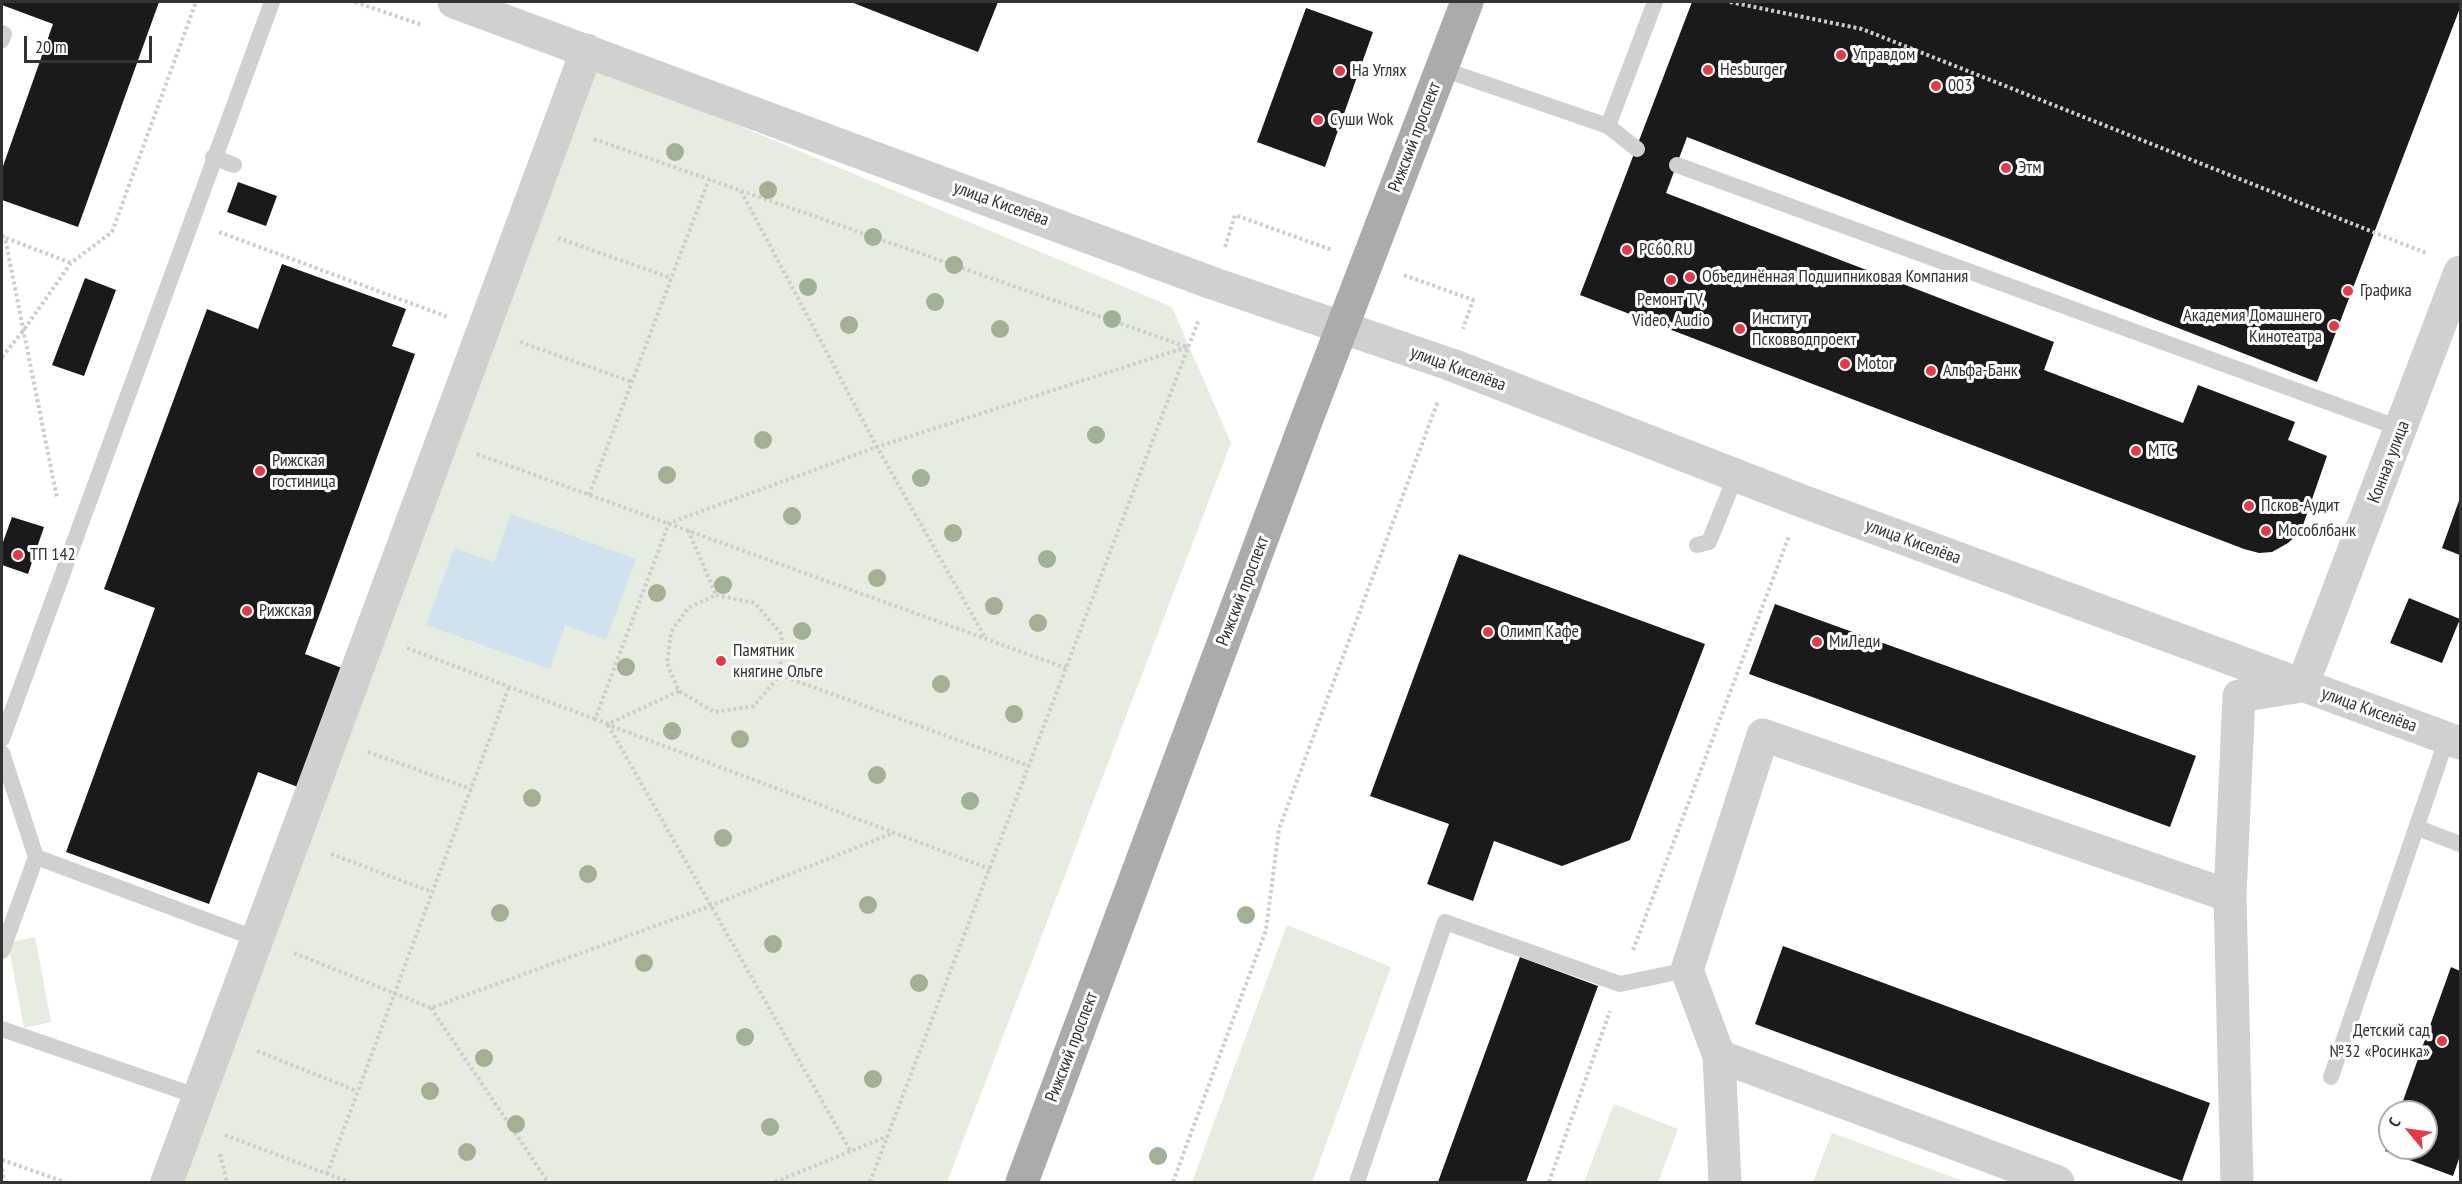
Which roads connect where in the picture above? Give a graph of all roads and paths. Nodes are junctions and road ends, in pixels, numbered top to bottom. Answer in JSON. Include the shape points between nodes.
{"nodes":[{"id":1,"x":196,"y":2,"type":"edge"},
{"id":2,"x":272,"y":2,"type":"edge"},
{"id":3,"x":454,"y":2,"type":"edge"},
{"id":4,"x":1467,"y":2,"type":"edge"},
{"id":5,"x":1655,"y":2,"type":"edge"},
{"id":6,"x":1730,"y":2,"type":"edge"},
{"id":7,"x":2,"y":33,"type":"edge"},
{"id":8,"x":2,"y":40,"type":"edge"},
{"id":9,"x":587,"y":50,"type":"junction"},
{"id":10,"x":1442,"y":69,"type":"junction"},
{"id":11,"x":1608,"y":126,"type":"junction"},
{"id":12,"x":586,"y":136,"type":"dead end"},
{"id":13,"x":1637,"y":149,"type":"dead end"},
{"id":14,"x":213,"y":157,"type":"junction"},
{"id":15,"x":234,"y":165,"type":"dead end"},
{"id":16,"x":1677,"y":165,"type":"dead end"},
{"id":17,"x":709,"y":179,"type":"junction"},
{"id":18,"x":740,"y":190,"type":"junction"},
{"id":19,"x":190,"y":221,"type":"junction"},
{"id":20,"x":549,"y":235,"type":"dead end"},
{"id":21,"x":3,"y":237,"type":"edge"},
{"id":22,"x":2428,"y":254,"type":"dead end"},
{"id":23,"x":71,"y":263,"type":"junction"},
{"id":24,"x":2460,"y":272,"type":"edge"},
{"id":25,"x":671,"y":278,"type":"junction"},
{"id":26,"x":1342,"y":329,"type":"junction"},
{"id":27,"x":23,"y":331,"type":"junction"},
{"id":28,"x":484,"y":331,"type":"junction"},
{"id":29,"x":1188,"y":347,"type":"junction"},
{"id":30,"x":2,"y":357,"type":"edge"},
{"id":31,"x":1452,"y":366,"type":"junction"},
{"id":32,"x":632,"y":382,"type":"junction"},
{"id":33,"x":2402,"y":429,"type":"junction"},
{"id":34,"x":877,"y":447,"type":"junction"},
{"id":35,"x":468,"y":450,"type":"dead end"},
{"id":36,"x":1736,"y":476,"type":"junction"},
{"id":37,"x":589,"y":495,"type":"junction"},
{"id":38,"x":1802,"y":501,"type":"junction"},
{"id":39,"x":669,"y":523,"type":"junction"},
{"id":40,"x":688,"y":530,"type":"junction"},
{"id":41,"x":1697,"y":545,"type":"dead end"},
{"id":42,"x":68,"y":557,"type":"junction"},
{"id":43,"x":716,"y":595,"type":"junction"},
{"id":44,"x":986,"y":639,"type":"junction"},
{"id":45,"x":406,"y":648,"type":"dead end"},
{"id":46,"x":1066,"y":668,"type":"junction"},
{"id":47,"x":780,"y":675,"type":"junction"},
{"id":48,"x":2302,"y":686,"type":"junction"},
{"id":49,"x":509,"y":687,"type":"junction"},
{"id":50,"x":679,"y":691,"type":"junction"},
{"id":51,"x":595,"y":719,"type":"junction"},
{"id":52,"x":608,"y":724,"type":"junction"},
{"id":53,"x":2,"y":739,"type":"edge"},
{"id":54,"x":2454,"y":740,"type":"edge"},
{"id":55,"x":367,"y":751,"type":"dead end"},
{"id":56,"x":2,"y":753,"type":"edge"},
{"id":57,"x":1029,"y":766,"type":"junction"},
{"id":58,"x":471,"y":789,"type":"junction"},
{"id":59,"x":2418,"y":828,"type":"junction"},
{"id":60,"x":893,"y":832,"type":"junction"},
{"id":61,"x":2460,"y":844,"type":"edge"},
{"id":62,"x":329,"y":853,"type":"dead end"},
{"id":63,"x":36,"y":857,"type":"junction"},
{"id":64,"x":990,"y":869,"type":"junction"},
{"id":65,"x":432,"y":892,"type":"junction"},
{"id":66,"x":2230,"y":896,"type":"junction"},
{"id":67,"x":710,"y":906,"type":"junction"},
{"id":68,"x":257,"y":939,"type":"junction"},
{"id":69,"x":2,"y":951,"type":"edge"},
{"id":70,"x":292,"y":952,"type":"dead end"},
{"id":71,"x":1687,"y":970,"type":"junction"},
{"id":72,"x":1620,"y":984,"type":"junction"},
{"id":73,"x":394,"y":993,"type":"junction"},
{"id":74,"x":432,"y":1008,"type":"junction"},
{"id":75,"x":2,"y":1029,"type":"edge"},
{"id":76,"x":255,"y":1051,"type":"dead end"},
{"id":77,"x":1719,"y":1056,"type":"junction"},
{"id":78,"x":2331,"y":1077,"type":"dead end"},
{"id":79,"x":357,"y":1091,"type":"junction"},
{"id":80,"x":199,"y":1096,"type":"junction"},
{"id":81,"x":224,"y":1134,"type":"dead end"},
{"id":82,"x":888,"y":1136,"type":"junction"},
{"id":83,"x":850,"y":1150,"type":"junction"},
{"id":84,"x":2,"y":1160,"type":"edge"},
{"id":85,"x":2,"y":1169,"type":"edge"},
{"id":86,"x":327,"y":1174,"type":"junction"},
{"id":87,"x":4,"y":1182,"type":"edge"},
{"id":88,"x":65,"y":1182,"type":"edge"},
{"id":89,"x":167,"y":1182,"type":"edge"},
{"id":90,"x":349,"y":1182,"type":"edge"},
{"id":91,"x":548,"y":1182,"type":"edge"},
{"id":92,"x":775,"y":1182,"type":"edge"},
{"id":93,"x":870,"y":1182,"type":"edge"},
{"id":94,"x":1022,"y":1182,"type":"edge"},
{"id":95,"x":1173,"y":1182,"type":"edge"},
{"id":96,"x":1357,"y":1182,"type":"edge"},
{"id":97,"x":1549,"y":1182,"type":"edge"},
{"id":98,"x":1725,"y":1182,"type":"edge"},
{"id":99,"x":2058,"y":1182,"type":"edge"},
{"id":100,"x":2236,"y":1182,"type":"edge"}],
"edges":[{"from":1,"to":23,"type":"path","via":[[112,232]]},
{"from":2,"to":14,"type":"lane"},
{"from":3,"to":9,"type":"street","name":"улица Киселёва"},
{"from":4,"to":10,"type":"main road","name":"Рижский проспект"},
{"from":5,"to":11,"type":"lane"},
{"from":6,"to":22,"type":"path","via":[[1862,29]]},
{"from":7,"to":8,"type":"lane"},
{"from":9,"to":26,"type":"street","name":"улица Киселёва"},
{"from":9,"to":28,"type":"street"},
{"from":10,"to":11,"type":"lane"},
{"from":10,"to":26,"type":"main road","name":"Рижский проспект"},
{"from":11,"to":13,"type":"lane"},
{"from":12,"to":17,"type":"path"},
{"from":14,"to":15,"type":"lane"},
{"from":14,"to":19,"type":"lane"},
{"from":16,"to":33,"type":"lane"},
{"from":17,"to":18,"type":"path"},
{"from":17,"to":25,"type":"path"},
{"from":18,"to":29,"type":"path"},
{"from":18,"to":34,"type":"path"},
{"from":19,"to":28,"type":"path"},
{"from":19,"to":42,"type":"lane"},
{"from":20,"to":25,"type":"path"},
{"from":21,"to":23,"type":"path"},
{"from":21,"to":27,"type":"path"},
{"from":23,"to":27,"type":"path"},
{"from":24,"to":33,"type":"street","name":"Конная улица"},
{"from":25,"to":32,"type":"path"},
{"from":26,"to":31,"type":"street","name":"улица Киселёва"},
{"from":26,"to":94,"type":"main road","name":"Рижский проспект"},
{"from":27,"to":30,"type":"path"},
{"from":27,"to":42,"type":"path"},
{"from":28,"to":32,"type":"path"},
{"from":28,"to":68,"type":"street"},
{"from":29,"to":34,"type":"path"},
{"from":29,"to":46,"type":"path"},
{"from":31,"to":36,"type":"street","name":"улица Киселёва"},
{"from":31,"to":95,"type":"path","via":[[1279,829],[1266,930]]},
{"from":32,"to":37,"type":"path"},
{"from":33,"to":48,"type":"street","name":"Конная улица"},
{"from":34,"to":39,"type":"path"},
{"from":34,"to":44,"type":"path"},
{"from":35,"to":37,"type":"path"},
{"from":36,"to":38,"type":"street","name":"улица Киселёва"},
{"from":36,"to":41,"type":"lane","via":[[1708,542]]},
{"from":37,"to":39,"type":"path"},
{"from":38,"to":48,"type":"street","name":"улица Киселёва"},
{"from":38,"to":72,"type":"path"},
{"from":39,"to":40,"type":"path"},
{"from":39,"to":51,"type":"path"},
{"from":40,"to":43,"type":"path"},
{"from":40,"to":44,"type":"path"},
{"from":42,"to":53,"type":"lane"},
{"from":43,"to":47,"type":"path","via":[[755,603],[782,635]]},
{"from":43,"to":50,"type":"path","via":[[688,608],[671,633],[667,663]]},
{"from":44,"to":46,"type":"path"},
{"from":45,"to":49,"type":"path"},
{"from":46,"to":57,"type":"path"},
{"from":47,"to":50,"type":"path","via":[[754,706],[714,712]]},
{"from":47,"to":57,"type":"path"},
{"from":48,"to":54,"type":"street","name":"улица Киселёва"},
{"from":48,"to":66,"type":"street","via":[[2239,696]]},
{"from":49,"to":51,"type":"path"},
{"from":49,"to":58,"type":"path"},
{"from":50,"to":52,"type":"path"},
{"from":51,"to":52,"type":"path"},
{"from":52,"to":60,"type":"path"},
{"from":52,"to":67,"type":"path"},
{"from":54,"to":59,"type":"lane"},
{"from":55,"to":58,"type":"path"},
{"from":56,"to":63,"type":"lane"},
{"from":57,"to":64,"type":"path"},
{"from":58,"to":65,"type":"path"},
{"from":59,"to":61,"type":"lane"},
{"from":59,"to":78,"type":"lane"},
{"from":60,"to":64,"type":"path"},
{"from":60,"to":67,"type":"path"},
{"from":62,"to":65,"type":"path"},
{"from":63,"to":68,"type":"lane"},
{"from":63,"to":69,"type":"lane"},
{"from":64,"to":82,"type":"path"},
{"from":65,"to":73,"type":"path"},
{"from":66,"to":71,"type":"street","via":[[1763,735]]},
{"from":66,"to":100,"type":"street"},
{"from":67,"to":74,"type":"path"},
{"from":67,"to":83,"type":"path"},
{"from":68,"to":80,"type":"street"},
{"from":70,"to":73,"type":"path"},
{"from":71,"to":72,"type":"lane"},
{"from":71,"to":77,"type":"street"},
{"from":72,"to":96,"type":"lane","via":[[1445,922]]},
{"from":72,"to":97,"type":"path"},
{"from":73,"to":74,"type":"path"},
{"from":73,"to":79,"type":"path"},
{"from":74,"to":91,"type":"path"},
{"from":75,"to":80,"type":"lane"},
{"from":76,"to":79,"type":"path"},
{"from":77,"to":98,"type":"street"},
{"from":77,"to":99,"type":"street"},
{"from":79,"to":86,"type":"path"},
{"from":80,"to":89,"type":"street"},
{"from":81,"to":86,"type":"path"},
{"from":82,"to":83,"type":"path"},
{"from":82,"to":93,"type":"path"},
{"from":83,"to":92,"type":"path"},
{"from":84,"to":88,"type":"path"},
{"from":85,"to":87,"type":"path"},
{"from":86,"to":90,"type":"path"}]}
